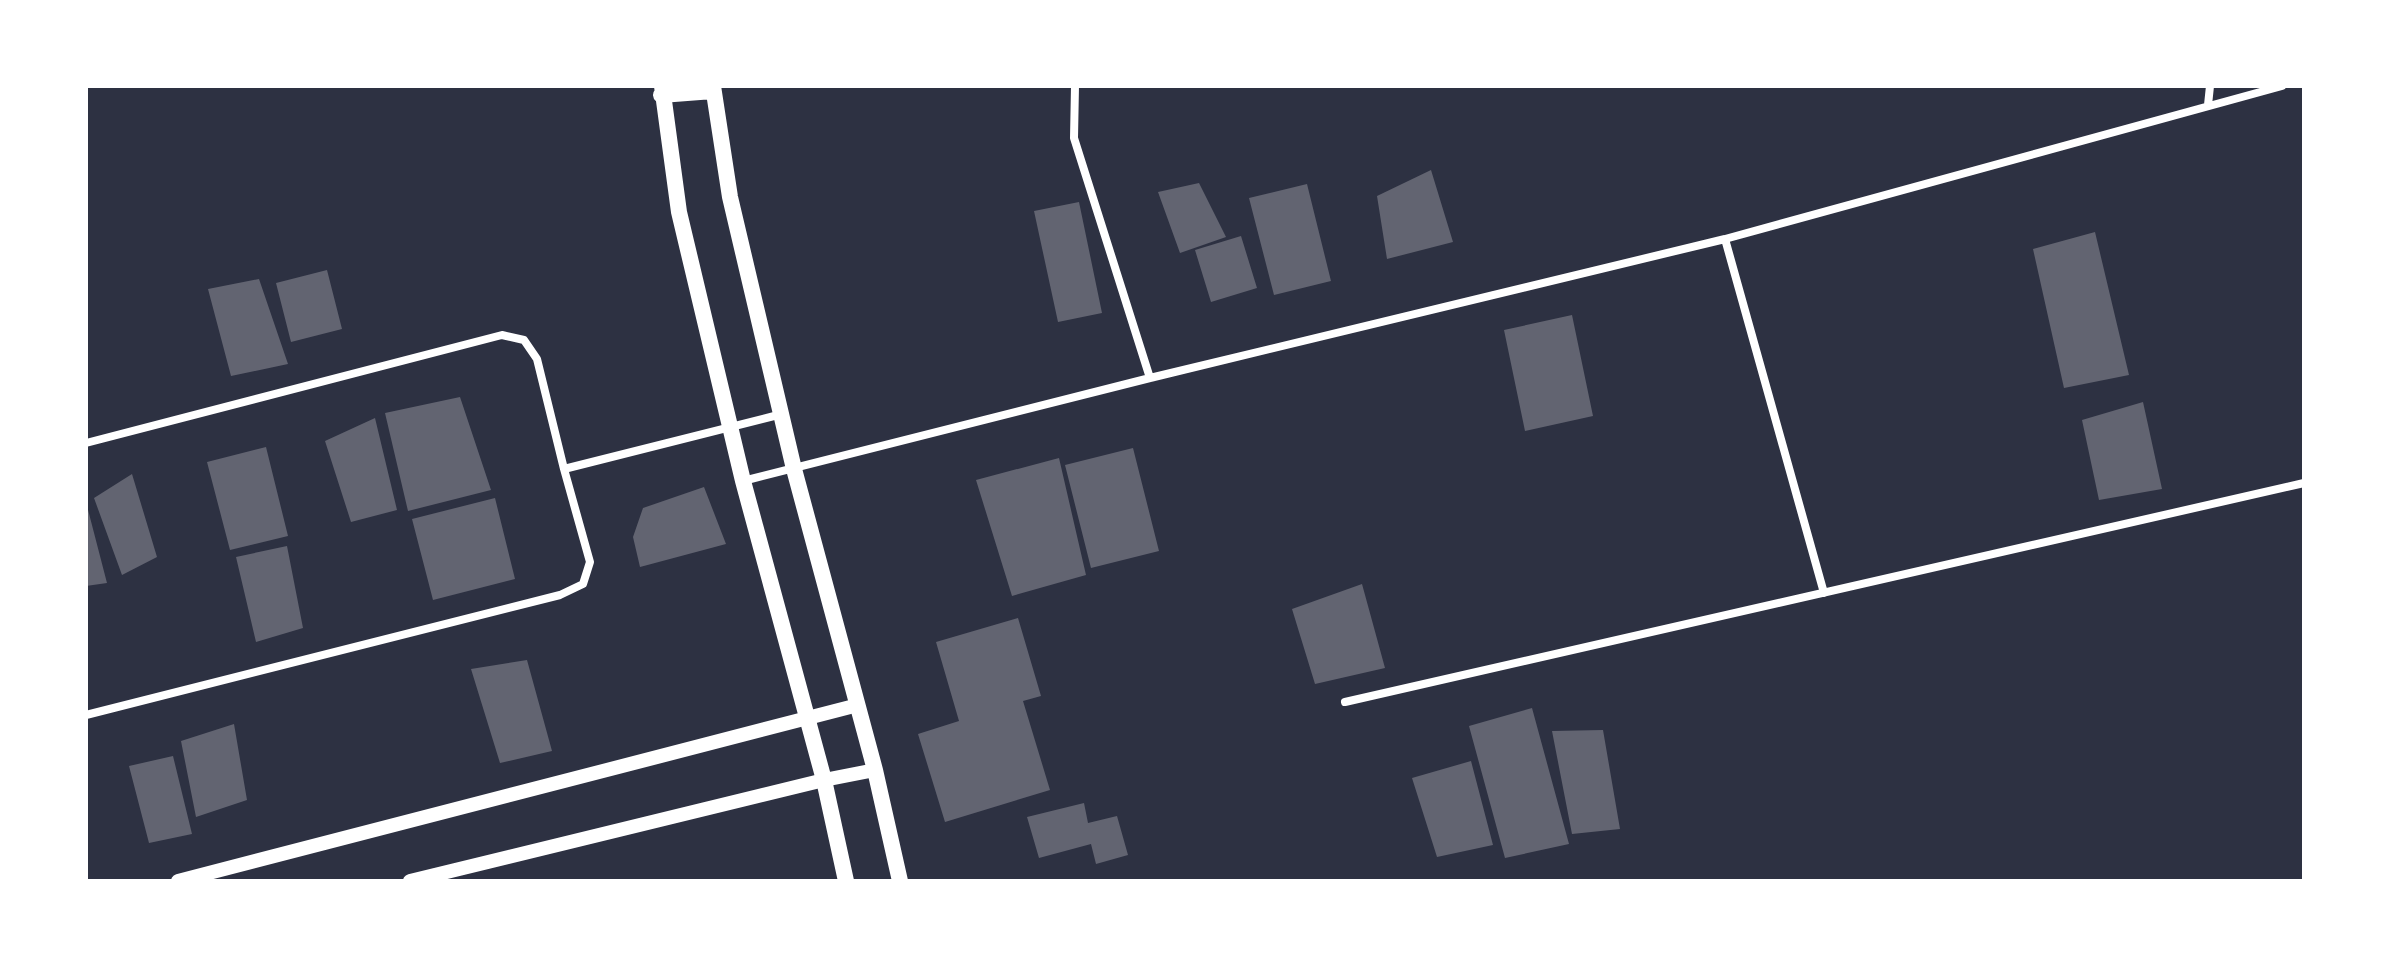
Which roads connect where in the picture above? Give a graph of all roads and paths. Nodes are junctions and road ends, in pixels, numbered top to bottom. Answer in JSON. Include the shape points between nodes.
{"nodes":[{"id":1,"x":1075,"y":86,"type":"edge"},
{"id":2,"x":2210,"y":86,"type":"edge"},
{"id":3,"x":2282,"y":86,"type":"edge"},
{"id":4,"x":713,"y":89,"type":"edge"},
{"id":5,"x":662,"y":90,"type":"edge"},
{"id":6,"x":2208,"y":105,"type":"junction"},
{"id":7,"x":1725,"y":239,"type":"junction"},
{"id":8,"x":1150,"y":378,"type":"junction"},
{"id":9,"x":782,"y":414,"type":"junction"},
{"id":10,"x":731,"y":426,"type":"junction"},
{"id":11,"x":86,"y":443,"type":"edge"},
{"id":12,"x":564,"y":469,"type":"junction"},
{"id":13,"x":794,"y":469,"type":"junction"},
{"id":14,"x":743,"y":481,"type":"junction"},
{"id":15,"x":2304,"y":483,"type":"edge"},
{"id":16,"x":1824,"y":593,"type":"junction"},
{"id":17,"x":1345,"y":702,"type":"dead end"},
{"id":18,"x":858,"y":705,"type":"junction"},
{"id":19,"x":86,"y":715,"type":"edge"},
{"id":20,"x":808,"y":718,"type":"junction"},
{"id":21,"x":875,"y":770,"type":"junction"},
{"id":22,"x":824,"y":780,"type":"junction"},
{"id":23,"x":178,"y":881,"type":"edge"},
{"id":24,"x":410,"y":881,"type":"edge"},
{"id":25,"x":846,"y":881,"type":"edge"},
{"id":26,"x":900,"y":881,"type":"edge"}],
"edges":[{"from":1,"to":8,"type":"street","via":[[1074,138]]},
{"from":2,"to":6,"type":"street"},
{"from":3,"to":6,"type":"street"},
{"from":4,"to":5,"type":"main road"},
{"from":4,"to":9,"type":"main road","via":[[730,197]]},
{"from":5,"to":10,"type":"main road","via":[[679,212]]},
{"from":6,"to":7,"type":"street"},
{"from":7,"to":8,"type":"street"},
{"from":7,"to":16,"type":"street"},
{"from":8,"to":13,"type":"street"},
{"from":9,"to":10,"type":"street"},
{"from":9,"to":13,"type":"main road"},
{"from":10,"to":12,"type":"street"},
{"from":10,"to":14,"type":"main road"},
{"from":11,"to":12,"type":"street","via":[[502,335],[524,340],[537,359]]},
{"from":12,"to":19,"type":"street","via":[[590,562],[583,584],[560,595]]},
{"from":13,"to":14,"type":"street"},
{"from":13,"to":18,"type":"main road"},
{"from":14,"to":20,"type":"main road"},
{"from":15,"to":16,"type":"street"},
{"from":16,"to":17,"type":"street"},
{"from":18,"to":20,"type":"street"},
{"from":18,"to":21,"type":"main road"},
{"from":20,"to":22,"type":"main road"},
{"from":20,"to":23,"type":"street"},
{"from":21,"to":22,"type":"street"},
{"from":21,"to":26,"type":"main road"},
{"from":22,"to":24,"type":"street"},
{"from":22,"to":25,"type":"main road"}]}
